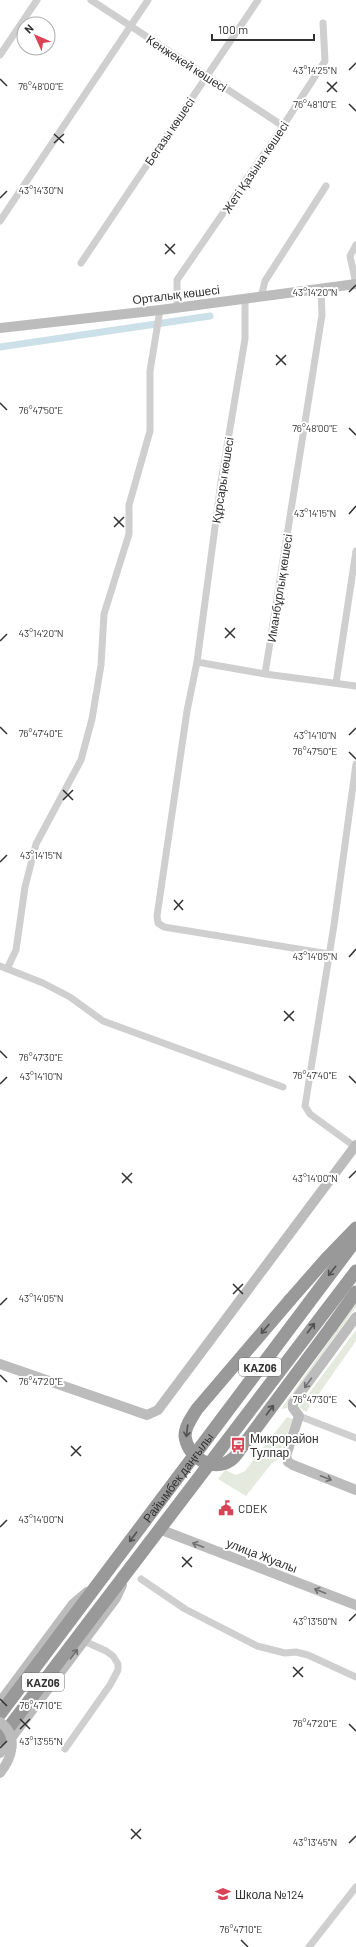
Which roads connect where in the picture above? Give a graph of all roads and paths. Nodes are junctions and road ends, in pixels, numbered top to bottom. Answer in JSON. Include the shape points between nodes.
{"nodes":[{"id":1,"x":37,"y":0,"type":"edge"},
{"id":2,"x":91,"y":0,"type":"edge"},
{"id":3,"x":148,"y":0,"type":"edge"},
{"id":4,"x":258,"y":0,"type":"edge"},
{"id":5,"x":323,"y":23,"type":"dead end"},
{"id":6,"x":130,"y":26,"type":"junction"},
{"id":7,"x":0,"y":55,"type":"edge"},
{"id":8,"x":206,"y":75,"type":"junction"},
{"id":9,"x":283,"y":126,"type":"junction"},
{"id":10,"x":326,"y":186,"type":"dead end"},
{"id":11,"x":0,"y":221,"type":"edge"},
{"id":12,"x":356,"y":245,"type":"edge"},
{"id":13,"x":81,"y":263,"type":"dead end"},
{"id":14,"x":356,"y":284,"type":"edge"},
{"id":15,"x":321,"y":288,"type":"junction"},
{"id":16,"x":261,"y":297,"type":"junction"},
{"id":17,"x":245,"y":298,"type":"junction"},
{"id":18,"x":177,"y":308,"type":"junction"},
{"id":19,"x":160,"y":310,"type":"junction"},
{"id":20,"x":0,"y":328,"type":"edge"},
{"id":21,"x":356,"y":551,"type":"edge"},
{"id":22,"x":197,"y":662,"type":"junction"},
{"id":23,"x":265,"y":674,"type":"junction"},
{"id":24,"x":336,"y":683,"type":"junction"},
{"id":25,"x":356,"y":686,"type":"edge"},
{"id":26,"x":356,"y":764,"type":"edge"},
{"id":27,"x":329,"y":954,"type":"junction"},
{"id":28,"x":0,"y":966,"type":"edge"},
{"id":29,"x":7,"y":969,"type":"junction"},
{"id":30,"x":283,"y":1087,"type":"dead end"},
{"id":31,"x":355,"y":1146,"type":"edge"},
{"id":32,"x":356,"y":1228,"type":"edge"},
{"id":33,"x":356,"y":1240,"type":"edge"},
{"id":34,"x":356,"y":1271,"type":"edge"},
{"id":35,"x":356,"y":1292,"type":"edge"},
{"id":36,"x":356,"y":1317,"type":"edge"},
{"id":37,"x":0,"y":1364,"type":"edge"},
{"id":38,"x":299,"y":1416,"type":"junction"},
{"id":39,"x":356,"y":1438,"type":"edge"},
{"id":40,"x":356,"y":1490,"type":"edge"},
{"id":41,"x":159,"y":1529,"type":"junction"},
{"id":42,"x":129,"y":1569,"type":"junction"},
{"id":43,"x":141,"y":1579,"type":"dead end"},
{"id":44,"x":100,"y":1580,"type":"junction"},
{"id":45,"x":356,"y":1605,"type":"edge"},
{"id":46,"x":84,"y":1641,"type":"junction"},
{"id":47,"x":356,"y":1677,"type":"edge"},
{"id":48,"x":4,"y":1691,"type":"edge"},
{"id":49,"x":0,"y":1702,"type":"edge"},
{"id":50,"x":0,"y":1714,"type":"edge"},
{"id":51,"x":0,"y":1722,"type":"edge"},
{"id":52,"x":0,"y":1740,"type":"edge"},
{"id":53,"x":65,"y":1749,"type":"dead end"},
{"id":54,"x":0,"y":1753,"type":"edge"},
{"id":55,"x":0,"y":1773,"type":"edge"},
{"id":56,"x":356,"y":1887,"type":"edge"},
{"id":57,"x":310,"y":1947,"type":"edge"}],
"edges":[{"from":1,"to":7,"type":"street"},
{"from":2,"to":6,"type":"street","name":"Кенжекей көшесі"},
{"from":3,"to":6,"type":"street"},
{"from":4,"to":8,"type":"street","name":"Бегазы көшесі"},
{"from":5,"to":9,"type":"street","name":"Жеті Қазына көшесі","via":[[325,60]]},
{"from":6,"to":8,"type":"street","name":"Кенжекей көшесі"},
{"from":6,"to":11,"type":"street"},
{"from":8,"to":9,"type":"street","name":"Кенжекей көшесі"},
{"from":8,"to":13,"type":"street","name":"Бегазы көшесі"},
{"from":9,"to":18,"type":"street","name":"Жеті Қазына көшесі","via":[[177,280]]},
{"from":10,"to":16,"type":"street","via":[[265,281]]},
{"from":12,"to":14,"type":"street","via":[[350,256]]},
{"from":14,"to":15,"type":"street","name":"Орталық көшесі"},
{"from":15,"to":16,"type":"street","name":"Орталық көшесі"},
{"from":15,"to":23,"type":"street","name":"Иманбұрлық көшесі","via":[[322,315]]},
{"from":16,"to":17,"type":"street","name":"Орталық көшесі"},
{"from":17,"to":18,"type":"street","name":"Орталық көшесі"},
{"from":17,"to":22,"type":"street","name":"Құрсары көшесі","via":[[245,339],[221,482]]},
{"from":18,"to":19,"type":"street","name":"Орталық көшесі"},
{"from":19,"to":20,"type":"street","name":"Орталық көшесі"},
{"from":19,"to":29,"type":"street","via":[[150,371],[150,431],[129,505],[129,534],[104,614],[101,665],[92,720],[81,760],[36,844],[25,887],[16,950]]},
{"from":21,"to":24,"type":"street"},
{"from":22,"to":23,"type":"street"},
{"from":22,"to":27,"type":"street","name":"Құрсары көшесі","via":[[186,718],[158,923],[164,927]]},
{"from":23,"to":24,"type":"street"},
{"from":24,"to":25,"type":"street"},
{"from":26,"to":27,"type":"street"},
{"from":27,"to":31,"type":"street","via":[[305,1106],[310,1114]]},
{"from":28,"to":29,"type":"street"},
{"from":29,"to":30,"type":"street","via":[[70,997],[103,1021]]},
{"from":31,"to":37,"type":"street","via":[[158,1410],[147,1415]]},
{"from":32,"to":35,"type":"highway","one_way":true,"bridge":true,"via":[[197,1408],[188,1422],[185,1436],[196,1458],[217,1465],[230,1461]]},
{"from":33,"to":44,"type":"highway","name":"Райымбек даңғылы","number":"KАZ06","one_way":true},
{"from":41,"to":34,"type":"highway","name":"Райымбек даңғылы","number":"KАZ06","one_way":true},
{"from":36,"to":38,"type":"street","one_way":true,"via":[[293,1404]]},
{"from":38,"to":39,"type":"street"},
{"from":38,"to":40,"type":"street","one_way":true,"via":[[286,1456],[288,1462]]},
{"from":41,"to":42,"type":"highway","name":"Райымбек даңғылы","number":"KАZ06"},
{"from":45,"to":41,"type":"street","name":"улица Жуалы","one_way":true},
{"from":42,"to":46,"type":"street","via":[[116,1598]]},
{"from":42,"to":52,"type":"highway","name":"Райымбек даңғылы","number":"KАZ06"},
{"from":43,"to":47,"type":"street","via":[[185,1609],[257,1646],[285,1653],[296,1652]]},
{"from":44,"to":48,"type":"street","via":[[73,1604]]},
{"from":44,"to":50,"type":"highway","name":"Райымбек даңғылы","number":"KАZ06"},
{"from":46,"to":53,"type":"street","via":[[113,1656],[118,1664],[118,1670]]},
{"from":54,"to":46,"type":"street","one_way":true},
{"from":48,"to":49,"type":"street"},
{"from":51,"to":55,"type":"street","bridge":true,"via":[[9,1733],[12,1744],[11,1756]]},
{"from":56,"to":57,"type":"street"}]}
